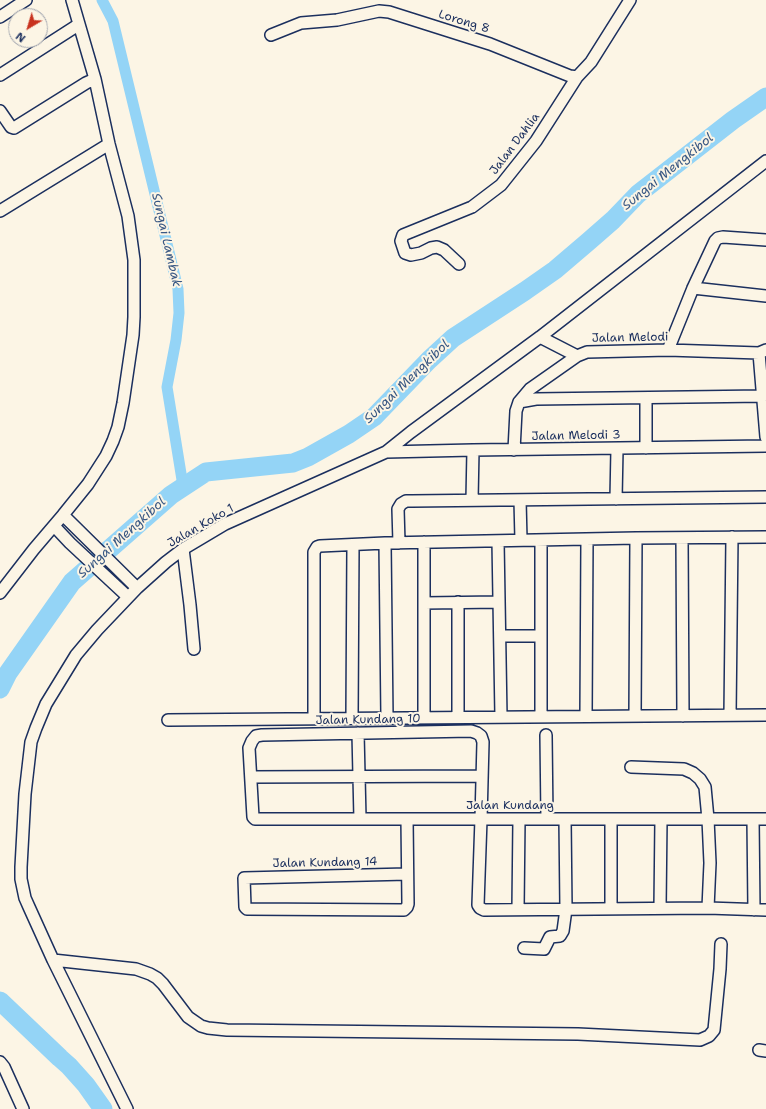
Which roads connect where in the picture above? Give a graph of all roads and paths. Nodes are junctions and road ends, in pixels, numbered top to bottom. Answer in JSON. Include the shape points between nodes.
{"nodes":[{"id":1,"x":26,"y":0,"type":"edge"},
{"id":2,"x":72,"y":0,"type":"edge"},
{"id":3,"x":630,"y":0,"type":"edge"},
{"id":4,"x":0,"y":17,"type":"edge"},
{"id":5,"x":78,"y":25,"type":"junction"},
{"id":6,"x":271,"y":35,"type":"dead end"},
{"id":7,"x":0,"y":75,"type":"edge"},
{"id":8,"x":577,"y":77,"type":"junction"},
{"id":9,"x":95,"y":79,"type":"junction"},
{"id":10,"x":0,"y":111,"type":"edge"},
{"id":11,"x":109,"y":144,"type":"junction"},
{"id":12,"x":766,"y":161,"type":"edge"},
{"id":13,"x":0,"y":211,"type":"edge"},
{"id":14,"x":766,"y":240,"type":"edge"},
{"id":15,"x":459,"y":264,"type":"dead end"},
{"id":16,"x":693,"y":288,"type":"junction"},
{"id":17,"x":766,"y":296,"type":"edge"},
{"id":18,"x":540,"y":337,"type":"junction"},
{"id":19,"x":668,"y":350,"type":"junction"},
{"id":20,"x":763,"y":352,"type":"edge"},
{"id":21,"x":577,"y":356,"type":"junction"},
{"id":22,"x":762,"y":396,"type":"junction"},
{"id":23,"x":646,"y":398,"type":"junction"},
{"id":24,"x":520,"y":402,"type":"junction"},
{"id":25,"x":766,"y":437,"type":"edge"},
{"id":26,"x":766,"y":446,"type":"edge"},
{"id":27,"x":646,"y":448,"type":"junction"},
{"id":28,"x":617,"y":449,"type":"junction"},
{"id":29,"x":473,"y":450,"type":"junction"},
{"id":30,"x":514,"y":450,"type":"junction"},
{"id":31,"x":386,"y":452,"type":"junction"},
{"id":32,"x":766,"y":497,"type":"edge"},
{"id":33,"x":616,"y":499,"type":"junction"},
{"id":34,"x":472,"y":500,"type":"junction"},
{"id":35,"x":520,"y":500,"type":"junction"},
{"id":36,"x":64,"y":516,"type":"junction"},
{"id":37,"x":54,"y":526,"type":"junction"},
{"id":38,"x":732,"y":537,"type":"junction"},
{"id":39,"x":766,"y":537,"type":"edge"},
{"id":40,"x":587,"y":538,"type":"junction"},
{"id":41,"x":636,"y":538,"type":"junction"},
{"id":42,"x":682,"y":538,"type":"junction"},
{"id":43,"x":520,"y":540,"type":"junction"},
{"id":44,"x":542,"y":540,"type":"junction"},
{"id":45,"x":498,"y":541,"type":"junction"},
{"id":46,"x":424,"y":542,"type":"junction"},
{"id":47,"x":386,"y":543,"type":"junction"},
{"id":48,"x":399,"y":543,"type":"junction"},
{"id":49,"x":353,"y":545,"type":"junction"},
{"id":50,"x":183,"y":549,"type":"junction"},
{"id":51,"x":137,"y":588,"type":"junction"},
{"id":52,"x":0,"y":594,"type":"edge"},
{"id":53,"x":128,"y":597,"type":"junction"},
{"id":54,"x":458,"y":602,"type":"junction"},
{"id":55,"x":499,"y":602,"type":"junction"},
{"id":56,"x":424,"y":603,"type":"junction"},
{"id":57,"x":500,"y":636,"type":"junction"},
{"id":58,"x":541,"y":636,"type":"junction"},
{"id":59,"x":194,"y":648,"type":"dead end"},
{"id":60,"x":730,"y":715,"type":"junction"},
{"id":61,"x":766,"y":715,"type":"edge"},
{"id":62,"x":586,"y":716,"type":"junction"},
{"id":63,"x":635,"y":716,"type":"junction"},
{"id":64,"x":683,"y":716,"type":"junction"},
{"id":65,"x":458,"y":717,"type":"junction"},
{"id":66,"x":501,"y":717,"type":"junction"},
{"id":67,"x":541,"y":717,"type":"junction"},
{"id":68,"x":352,"y":718,"type":"junction"},
{"id":69,"x":387,"y":718,"type":"junction"},
{"id":70,"x":424,"y":718,"type":"junction"},
{"id":71,"x":314,"y":719,"type":"junction"},
{"id":72,"x":168,"y":720,"type":"dead end"},
{"id":73,"x":358,"y":733,"type":"junction"},
{"id":74,"x":546,"y":735,"type":"dead end"},
{"id":75,"x":631,"y":767,"type":"dead end"},
{"id":76,"x":482,"y":776,"type":"junction"},
{"id":77,"x":251,"y":777,"type":"junction"},
{"id":78,"x":359,"y":777,"type":"junction"},
{"id":79,"x":253,"y":819,"type":"joint"},
{"id":80,"x":360,"y":819,"type":"junction"},
{"id":81,"x":407,"y":819,"type":"junction"},
{"id":82,"x":481,"y":819,"type":"junction"},
{"id":83,"x":519,"y":819,"type":"junction"},
{"id":84,"x":546,"y":819,"type":"junction"},
{"id":85,"x":566,"y":819,"type":"junction"},
{"id":86,"x":611,"y":819,"type":"junction"},
{"id":87,"x":660,"y":819,"type":"junction"},
{"id":88,"x":708,"y":819,"type":"junction"},
{"id":89,"x":753,"y":819,"type":"junction"},
{"id":90,"x":766,"y":819,"type":"edge"},
{"id":91,"x":407,"y":874,"type":"junction"},
{"id":92,"x":660,"y":908,"type":"junction"},
{"id":93,"x":708,"y":908,"type":"junction"},
{"id":94,"x":518,"y":909,"type":"junction"},
{"id":95,"x":566,"y":909,"type":"junction"},
{"id":96,"x":611,"y":909,"type":"junction"},
{"id":97,"x":754,"y":910,"type":"junction"},
{"id":98,"x":766,"y":910,"type":"edge"},
{"id":99,"x":721,"y":944,"type":"dead end"},
{"id":100,"x":524,"y":948,"type":"dead end"},
{"id":101,"x":53,"y":960,"type":"junction"},
{"id":102,"x":0,"y":1062,"type":"edge"},
{"id":103,"x":23,"y":1109,"type":"edge"},
{"id":104,"x":127,"y":1109,"type":"edge"}],
"edges":[{"from":1,"to":4,"type":"street"},
{"from":2,"to":5,"type":"street"},
{"from":3,"to":8,"type":"street","name":"Jalan Dahlia","via":[[591,62]]},
{"from":5,"to":7,"type":"street"},
{"from":5,"to":9,"type":"street"},
{"from":6,"to":8,"type":"street","name":"Lorong 8","via":[[300,23],[337,20],[379,11],[389,12],[490,44]]},
{"from":8,"to":15,"type":"street","name":"Jalan Dahlia","via":[[536,141],[501,185],[472,206],[403,235],[405,253],[411,255],[437,247]]},
{"from":9,"to":10,"type":"street","via":[[14,128]]},
{"from":9,"to":11,"type":"street"},
{"from":11,"to":13,"type":"street"},
{"from":11,"to":36,"type":"street","via":[[128,216],[133,246],[133,335],[123,403],[113,441],[88,484]]},
{"from":12,"to":18,"type":"street"},
{"from":14,"to":16,"type":"street","via":[[718,238]]},
{"from":16,"to":17,"type":"street"},
{"from":16,"to":19,"type":"street"},
{"from":18,"to":21,"type":"street"},
{"from":18,"to":31,"type":"street"},
{"from":19,"to":20,"type":"street","name":"Jalan Melodi"},
{"from":19,"to":21,"type":"street","name":"Jalan Melodi","via":[[587,352]]},
{"from":20,"to":22,"type":"street"},
{"from":21,"to":24,"type":"street","name":"Jalan Melodi","via":[[530,389]]},
{"from":22,"to":23,"type":"street"},
{"from":22,"to":25,"type":"street"},
{"from":23,"to":24,"type":"street","via":[[536,399]]},
{"from":23,"to":27,"type":"street"},
{"from":24,"to":30,"type":"street","name":"Jalan Melodi","via":[[516,411]]},
{"from":26,"to":27,"type":"street","name":"Jalan Melodi 3"},
{"from":27,"to":28,"type":"street","name":"Jalan Melodi 3"},
{"from":28,"to":30,"type":"street","name":"Jalan Melodi 3"},
{"from":28,"to":33,"type":"street"},
{"from":29,"to":30,"type":"street","name":"Jalan Melodi 3"},
{"from":29,"to":31,"type":"street","name":"Jalan Melodi 3"},
{"from":29,"to":34,"type":"street"},
{"from":31,"to":50,"type":"street","name":"Jalan Koko 1","via":[[225,524]]},
{"from":32,"to":33,"type":"street"},
{"from":33,"to":35,"type":"street"},
{"from":34,"to":35,"type":"street"},
{"from":34,"to":48,"type":"street","via":[[406,501],[398,509]]},
{"from":35,"to":43,"type":"street"},
{"from":36,"to":37,"type":"street"},
{"from":36,"to":51,"type":"street"},
{"from":37,"to":52,"type":"street"},
{"from":37,"to":53,"type":"street"},
{"from":38,"to":39,"type":"street"},
{"from":38,"to":42,"type":"street"},
{"from":38,"to":60,"type":"street"},
{"from":40,"to":41,"type":"street"},
{"from":40,"to":44,"type":"street"},
{"from":40,"to":62,"type":"street"},
{"from":41,"to":42,"type":"street"},
{"from":41,"to":63,"type":"street"},
{"from":42,"to":64,"type":"street"},
{"from":43,"to":44,"type":"street"},
{"from":43,"to":45,"type":"street"},
{"from":44,"to":58,"type":"street"},
{"from":45,"to":46,"type":"street"},
{"from":45,"to":55,"type":"street"},
{"from":46,"to":48,"type":"street"},
{"from":46,"to":56,"type":"street"},
{"from":47,"to":48,"type":"street"},
{"from":47,"to":49,"type":"street"},
{"from":47,"to":69,"type":"street"},
{"from":49,"to":68,"type":"street"},
{"from":49,"to":71,"type":"street","via":[[320,546],[314,552]]},
{"from":50,"to":51,"type":"street","name":"Jalan Koko 1"},
{"from":50,"to":59,"type":"street"},
{"from":51,"to":53,"type":"street","name":"Jalan Koko 1"},
{"from":53,"to":101,"type":"street","name":"Jalan Koko 1","via":[[76,655],[46,704],[31,742],[25,794],[22,879],[25,898]]},
{"from":54,"to":55,"type":"street"},
{"from":54,"to":56,"type":"street"},
{"from":54,"to":65,"type":"street"},
{"from":55,"to":57,"type":"street"},
{"from":56,"to":70,"type":"street"},
{"from":57,"to":58,"type":"street"},
{"from":57,"to":66,"type":"street"},
{"from":58,"to":67,"type":"street"},
{"from":60,"to":61,"type":"street"},
{"from":60,"to":64,"type":"street"},
{"from":62,"to":63,"type":"street"},
{"from":62,"to":67,"type":"street"},
{"from":63,"to":64,"type":"street"},
{"from":65,"to":66,"type":"street"},
{"from":65,"to":70,"type":"street"},
{"from":66,"to":67,"type":"street"},
{"from":68,"to":69,"type":"street"},
{"from":68,"to":71,"type":"street"},
{"from":69,"to":70,"type":"street"},
{"from":71,"to":72,"type":"street"},
{"from":73,"to":76,"type":"street","name":"Jalan Kundang 10","via":[[477,733],[483,742]]},
{"from":73,"to":77,"type":"street","name":"Jalan Kundang 10","via":[[256,736],[249,748]]},
{"from":73,"to":78,"type":"street"},
{"from":74,"to":84,"type":"street"},
{"from":75,"to":88,"type":"street","via":[[684,769],[693,773],[705,787]]},
{"from":76,"to":78,"type":"street"},
{"from":76,"to":82,"type":"street","name":"Jalan Kundang 10"},
{"from":77,"to":78,"type":"street"},
{"from":77,"to":79,"type":"street","name":"Jalan Kundang 10"},
{"from":78,"to":80,"type":"street"},
{"from":79,"to":80,"type":"street","name":"Jalan Kundang"},
{"from":80,"to":81,"type":"street","name":"Jalan Kundang"},
{"from":81,"to":82,"type":"street","name":"Jalan Kundang"},
{"from":81,"to":91,"type":"street"},
{"from":82,"to":83,"type":"street","name":"Jalan Kundang"},
{"from":82,"to":94,"type":"street","name":"Jalan Kundang 10","via":[[478,905],[484,910]]},
{"from":83,"to":84,"type":"street","name":"Jalan Kundang"},
{"from":83,"to":94,"type":"street"},
{"from":84,"to":85,"type":"street","name":"Jalan Kundang"},
{"from":85,"to":86,"type":"street","name":"Jalan Kundang"},
{"from":85,"to":95,"type":"street"},
{"from":86,"to":87,"type":"street","name":"Jalan Kundang"},
{"from":86,"to":96,"type":"street"},
{"from":87,"to":88,"type":"street","name":"Jalan Kundang"},
{"from":87,"to":92,"type":"street"},
{"from":88,"to":89,"type":"street","name":"Jalan Kundang"},
{"from":88,"to":93,"type":"street"},
{"from":89,"to":90,"type":"street","name":"Jalan Kundang"},
{"from":89,"to":97,"type":"street"},
{"from":91,"to":91,"type":"street","name":"Jalan Kundang 14","via":[[408,904],[404,910],[244,907],[244,878]]},
{"from":92,"to":93,"type":"street"},
{"from":92,"to":96,"type":"street"},
{"from":93,"to":97,"type":"street"},
{"from":94,"to":95,"type":"street"},
{"from":95,"to":96,"type":"street"},
{"from":95,"to":100,"type":"street","via":[[560,936],[550,938],[544,949]]},
{"from":97,"to":98,"type":"street"},
{"from":99,"to":101,"type":"street","via":[[714,1030],[700,1040],[578,1034],[208,1028],[188,1017],[163,984],[150,974],[136,969]]},
{"from":101,"to":104,"type":"street","name":"Jalan Koko 1"},
{"from":102,"to":103,"type":"street"}]}
